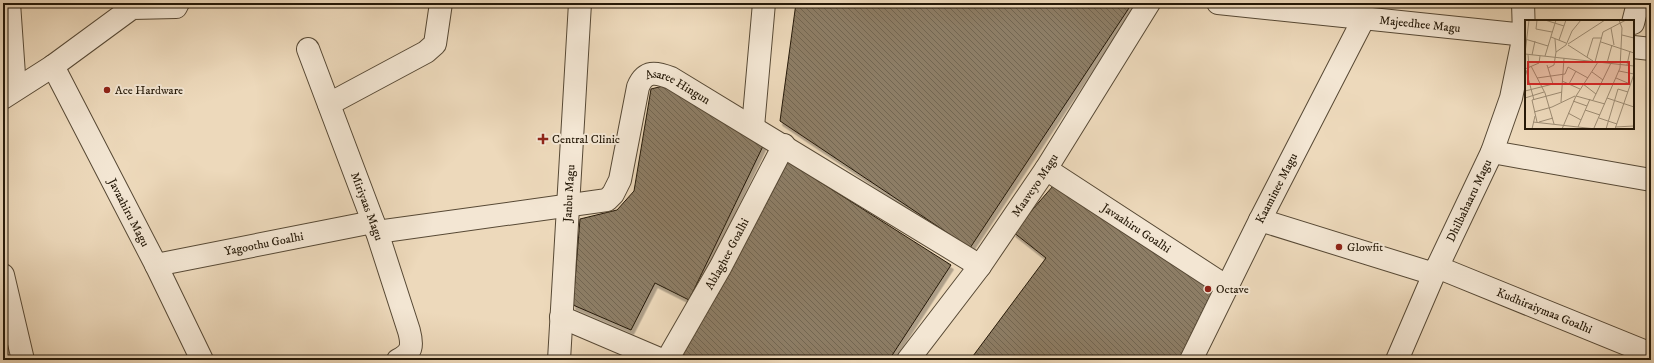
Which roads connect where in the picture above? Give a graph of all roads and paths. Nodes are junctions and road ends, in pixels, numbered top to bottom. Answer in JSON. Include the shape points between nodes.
{"nodes":[{"id":1,"x":9,"y":3,"type":"edge"},
{"id":2,"x":178,"y":3,"type":"edge"},
{"id":3,"x":441,"y":3,"type":"edge"},
{"id":4,"x":580,"y":3,"type":"edge"},
{"id":5,"x":764,"y":3,"type":"edge"},
{"id":6,"x":1149,"y":3,"type":"edge"},
{"id":7,"x":1218,"y":3,"type":"edge"},
{"id":8,"x":1523,"y":3,"type":"edge"},
{"id":9,"x":1638,"y":3,"type":"edge"},
{"id":10,"x":129,"y":5,"type":"edge"},
{"id":11,"x":1292,"y":7,"type":"edge"},
{"id":12,"x":1364,"y":18,"type":"junction"},
{"id":13,"x":1634,"y":20,"type":"edge"},
{"id":14,"x":1525,"y":35,"type":"edge"},
{"id":15,"x":1634,"y":47,"type":"edge"},
{"id":16,"x":308,"y":49,"type":"dead end"},
{"id":17,"x":1651,"y":49,"type":"edge"},
{"id":18,"x":53,"y":66,"type":"junction"},
{"id":19,"x":9,"y":94,"type":"edge"},
{"id":20,"x":329,"y":104,"type":"junction"},
{"id":21,"x":753,"y":127,"type":"junction"},
{"id":22,"x":784,"y":146,"type":"junction"},
{"id":23,"x":1492,"y":152,"type":"junction"},
{"id":24,"x":1046,"y":169,"type":"junction"},
{"id":25,"x":1651,"y":180,"type":"edge"},
{"id":26,"x":568,"y":206,"type":"junction"},
{"id":27,"x":1260,"y":220,"type":"junction"},
{"id":28,"x":375,"y":227,"type":"junction"},
{"id":29,"x":156,"y":265,"type":"junction"},
{"id":30,"x":980,"y":266,"type":"junction"},
{"id":31,"x":1436,"y":270,"type":"junction"},
{"id":32,"x":3,"y":275,"type":"edge"},
{"id":33,"x":1227,"y":287,"type":"junction"},
{"id":34,"x":561,"y":317,"type":"junction"},
{"id":35,"x":1651,"y":354,"type":"edge"},
{"id":36,"x":23,"y":360,"type":"edge"},
{"id":37,"x":202,"y":360,"type":"edge"},
{"id":38,"x":398,"y":360,"type":"edge"},
{"id":39,"x":559,"y":360,"type":"edge"},
{"id":40,"x":662,"y":360,"type":"edge"},
{"id":41,"x":667,"y":360,"type":"edge"},
{"id":42,"x":908,"y":360,"type":"edge"},
{"id":43,"x":1191,"y":360,"type":"edge"},
{"id":44,"x":1397,"y":360,"type":"edge"}],
"edges":[{"from":1,"to":19,"type":"street"},
{"from":2,"to":10,"type":"street","via":[[176,7]]},
{"from":3,"to":20,"type":"street","via":[[435,44],[426,52]]},
{"from":4,"to":26,"type":"street","name":"Janbu Magu"},
{"from":5,"to":21,"type":"street"},
{"from":6,"to":24,"type":"street","name":"Maaveyo Magu"},
{"from":7,"to":11,"type":"street","name":"Majeedhee Magu"},
{"from":8,"to":14,"type":"street","name":"Dhilbahaaru Magu"},
{"from":9,"to":13,"type":"street"},
{"from":10,"to":18,"type":"street"},
{"from":11,"to":12,"type":"street","name":"Majeedhee Magu"},
{"from":12,"to":14,"type":"street","name":"Majeedhee Magu"},
{"from":12,"to":27,"type":"street","name":"Kaaminee Magu"},
{"from":14,"to":23,"type":"street","name":"Dhilbahaaru Magu","via":[[1511,98]]},
{"from":15,"to":17,"type":"street"},
{"from":16,"to":20,"type":"street","name":"Miriyaas Magu"},
{"from":18,"to":19,"type":"street"},
{"from":18,"to":29,"type":"street","name":"Javaahiru Magu"},
{"from":20,"to":28,"type":"street","name":"Miriyaas Magu"},
{"from":21,"to":22,"type":"street","name":"Asaree Hingun"},
{"from":21,"to":26,"type":"street","name":"Asaree Hingun","via":[[671,78],[661,74],[649,74],[642,78],[638,87],[620,180],[613,194],[606,200]]},
{"from":22,"to":30,"type":"street","name":"Asaree Hingun"},
{"from":22,"to":41,"type":"street","name":"Ablaghee Goalhi","via":[[721,266]]},
{"from":23,"to":25,"type":"street"},
{"from":23,"to":31,"type":"street","name":"Dhilbahaaru Magu"},
{"from":24,"to":30,"type":"street","name":"Maaveyo Magu"},
{"from":24,"to":33,"type":"street","name":"Javaahiru Goalhi"},
{"from":26,"to":28,"type":"street","name":"Asaree Hingun"},
{"from":26,"to":34,"type":"street","name":"Janbu Magu"},
{"from":27,"to":31,"type":"street","name":"Kudhiraiymaa Goalhi"},
{"from":27,"to":33,"type":"street","name":"Kaaminee Magu"},
{"from":28,"to":29,"type":"street","name":"Yagoothu Goalhi"},
{"from":28,"to":38,"type":"street","name":"Miriyaas Magu","via":[[412,342],[409,352]]},
{"from":29,"to":37,"type":"street","name":"Javaahiru Magu"},
{"from":30,"to":42,"type":"street","name":"Maaveyo Magu"},
{"from":31,"to":35,"type":"street","name":"Kudhiraiymaa Goalhi"},
{"from":31,"to":44,"type":"street","name":"Dhilbahaaru Magu"},
{"from":32,"to":36,"type":"street"},
{"from":33,"to":43,"type":"street","name":"Kaaminee Magu"},
{"from":34,"to":39,"type":"street","name":"Janbu Magu"},
{"from":34,"to":40,"type":"street"}]}
